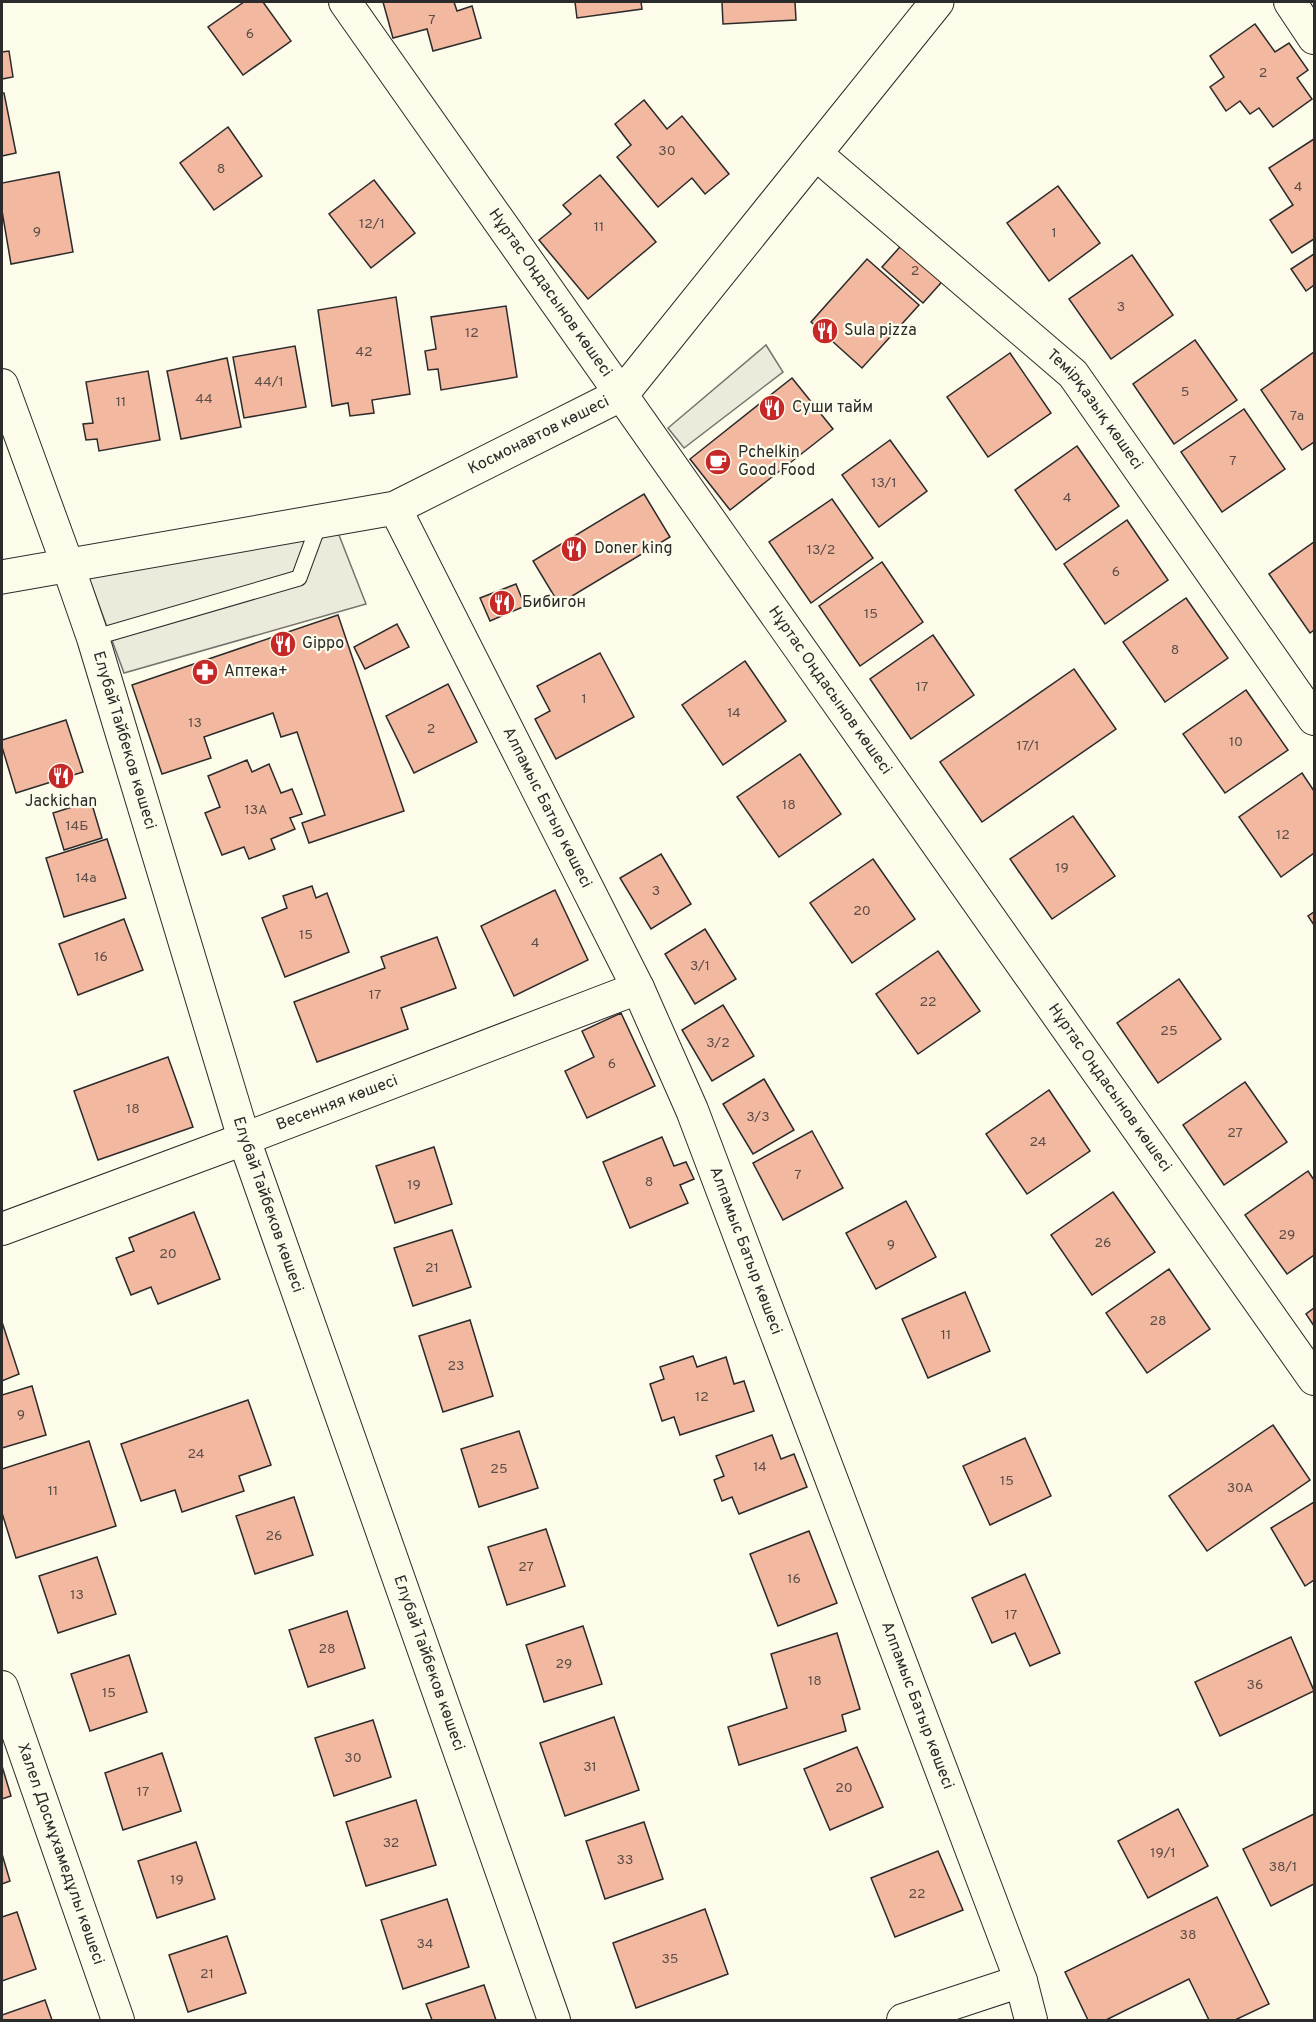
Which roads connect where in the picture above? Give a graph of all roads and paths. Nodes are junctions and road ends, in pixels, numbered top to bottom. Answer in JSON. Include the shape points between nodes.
{"nodes":[{"id":1,"x":345,"y":2,"type":"edge"},
{"id":2,"x":937,"y":2,"type":"edge"},
{"id":3,"x":1290,"y":2,"type":"edge"},
{"id":4,"x":1314,"y":38,"type":"edge"},
{"id":5,"x":815,"y":153,"type":"junction"},
{"id":6,"x":2,"y":385,"type":"edge"},
{"id":7,"x":622,"y":394,"type":"junction"},
{"id":8,"x":395,"y":508,"type":"junction"},
{"id":9,"x":320,"y":521,"type":"junction"},
{"id":10,"x":68,"y":566,"type":"junction"},
{"id":11,"x":2,"y":577,"type":"edge"},
{"id":12,"x":93,"y":638,"type":"junction"},
{"id":13,"x":1314,"y":719,"type":"edge"},
{"id":14,"x":638,"y":988,"type":"junction"},
{"id":15,"x":244,"y":1139,"type":"junction"},
{"id":16,"x":2,"y":1229,"type":"edge"},
{"id":17,"x":1314,"y":1379,"type":"edge"},
{"id":18,"x":2,"y":1687,"type":"edge"},
{"id":19,"x":1021,"y":1981,"type":"junction"},
{"id":20,"x":118,"y":2020,"type":"edge"},
{"id":21,"x":554,"y":2020,"type":"edge"},
{"id":22,"x":903,"y":2020,"type":"edge"},
{"id":23,"x":1031,"y":2020,"type":"edge"}],
"edges":[{"from":1,"to":7,"type":"street","name":"Нұртас Оңдасынов көшесі"},
{"from":2,"to":5,"type":"street","name":"Космонавтов көшесі"},
{"from":3,"to":4,"type":"street"},
{"from":5,"to":7,"type":"street","name":"Космонавтов көшесі"},
{"from":5,"to":13,"type":"street","name":"Темірқазық көшесі","via":[[1073,374]]},
{"from":6,"to":10,"type":"street","name":"Елубай Тайбеков көшесі"},
{"from":7,"to":8,"type":"street","name":"Космонавтов көшесі"},
{"from":7,"to":17,"type":"street","name":"Нұртас Оңдасынов көшесі"},
{"from":8,"to":9,"type":"street","name":"Космонавтов көшесі"},
{"from":8,"to":14,"type":"street","name":"Алпамыс Батыр көшесі"},
{"from":9,"to":10,"type":"street","name":"Космонавтов көшесі"},
{"from":9,"to":12,"type":"lane","via":[[299,578]]},
{"from":10,"to":11,"type":"street","name":"Космонавтов көшесі"},
{"from":10,"to":12,"type":"street","name":"Елубай Тайбеков көшесі"},
{"from":12,"to":15,"type":"street","name":"Елубай Тайбеков көшесі"},
{"from":14,"to":15,"type":"street","name":"Весенняя көшесі"},
{"from":14,"to":19,"type":"street","name":"Алпамыс Батыр көшесі","via":[[692,1110]]},
{"from":15,"to":16,"type":"street","name":"Весенняя көшесі"},
{"from":15,"to":21,"type":"street","name":"Елубай Тайбеков көшесі"},
{"from":18,"to":20,"type":"street","name":"Халел Досмұхамедұлы көшесі"},
{"from":19,"to":22,"type":"street"},
{"from":19,"to":23,"type":"street","name":"Алпамыс Батыр көшесі"}]}
